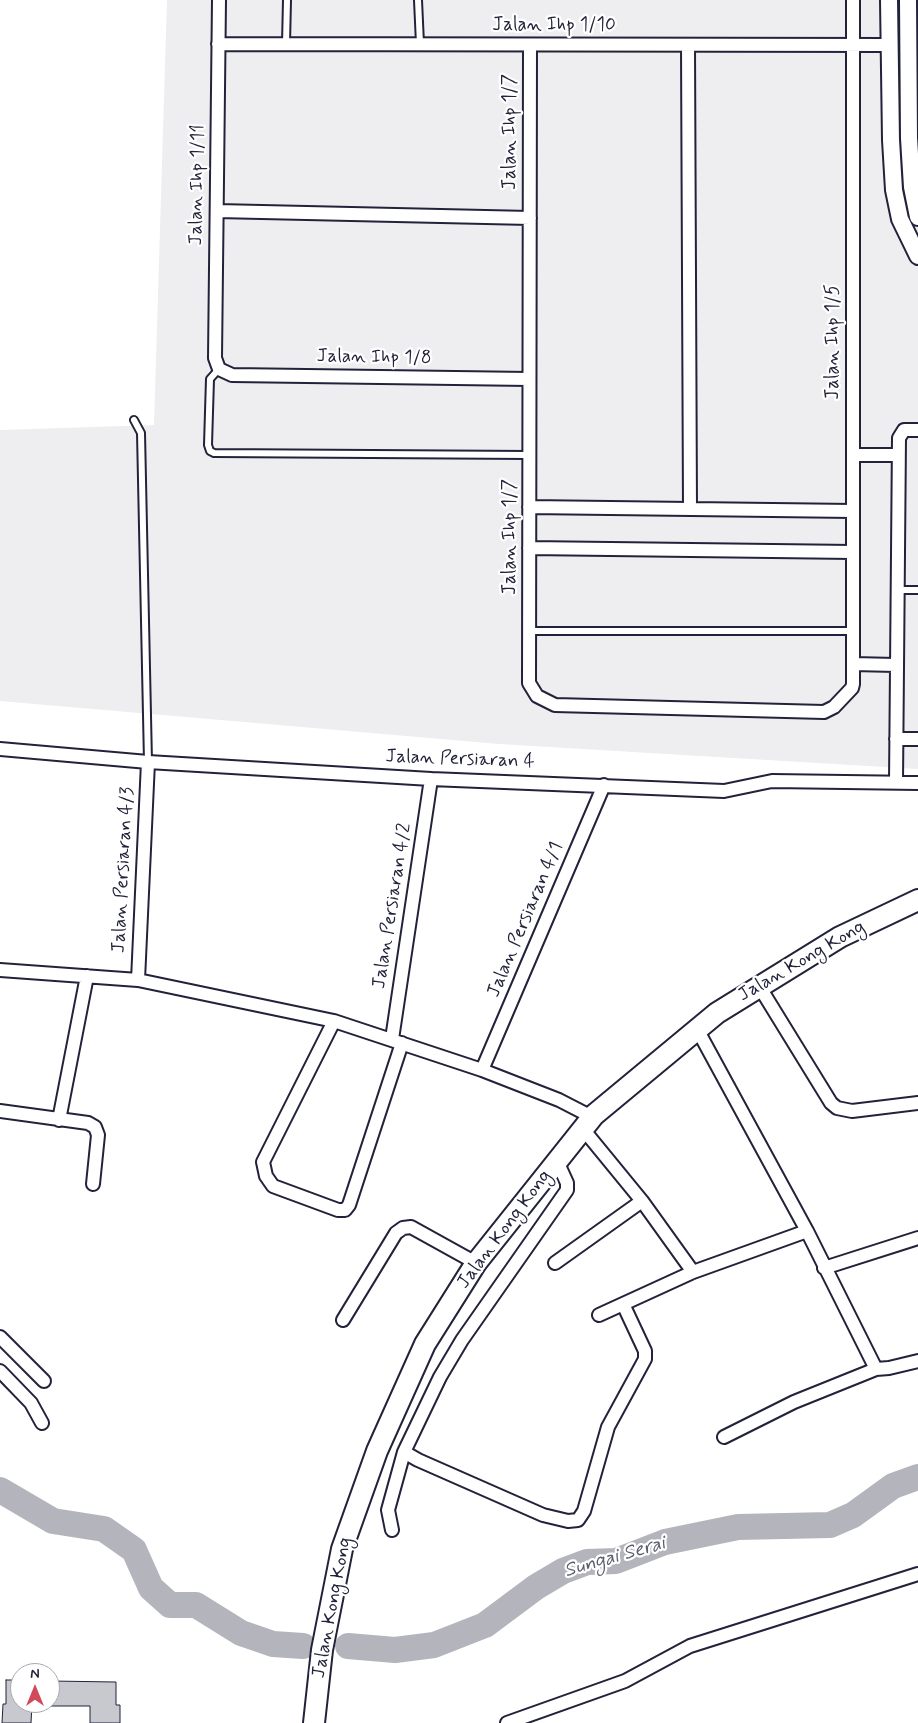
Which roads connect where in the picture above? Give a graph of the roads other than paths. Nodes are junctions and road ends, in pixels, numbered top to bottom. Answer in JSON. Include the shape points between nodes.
{"nodes":[{"id":1,"x":219,"y":0,"type":"edge"},
{"id":2,"x":287,"y":0,"type":"edge"},
{"id":3,"x":418,"y":0,"type":"edge"},
{"id":4,"x":853,"y":0,"type":"edge"},
{"id":5,"x":889,"y":0,"type":"edge"},
{"id":6,"x":908,"y":0,"type":"edge"},
{"id":7,"x":218,"y":44,"type":"junction"},
{"id":8,"x":286,"y":44,"type":"junction"},
{"id":9,"x":420,"y":44,"type":"junction"},
{"id":10,"x":530,"y":44,"type":"junction"},
{"id":11,"x":688,"y":45,"type":"junction"},
{"id":12,"x":853,"y":45,"type":"junction"},
{"id":13,"x":890,"y":45,"type":"junction"},
{"id":14,"x":216,"y":211,"type":"junction"},
{"id":15,"x":918,"y":217,"type":"edge"},
{"id":16,"x":530,"y":218,"type":"junction"},
{"id":17,"x":918,"y":256,"type":"edge"},
{"id":18,"x":220,"y":369,"type":"junction"},
{"id":19,"x":529,"y":379,"type":"junction"},
{"id":20,"x":134,"y":420,"type":"dead end"},
{"id":21,"x":918,"y":430,"type":"edge"},
{"id":22,"x":529,"y":455,"type":"junction"},
{"id":23,"x":853,"y":455,"type":"junction"},
{"id":24,"x":898,"y":455,"type":"junction"},
{"id":25,"x":529,"y":507,"type":"junction"},
{"id":26,"x":690,"y":509,"type":"junction"},
{"id":27,"x":853,"y":511,"type":"junction"},
{"id":28,"x":529,"y":548,"type":"junction"},
{"id":29,"x":853,"y":552,"type":"junction"},
{"id":30,"x":897,"y":590,"type":"junction"},
{"id":31,"x":918,"y":590,"type":"edge"},
{"id":32,"x":529,"y":630,"type":"junction"},
{"id":33,"x":853,"y":630,"type":"junction"},
{"id":34,"x":853,"y":664,"type":"junction"},
{"id":35,"x":896,"y":665,"type":"junction"},
{"id":36,"x":853,"y":684,"type":"joint"},
{"id":37,"x":896,"y":739,"type":"junction"},
{"id":38,"x":918,"y":739,"type":"edge"},
{"id":39,"x":0,"y":749,"type":"edge"},
{"id":40,"x":148,"y":762,"type":"junction"},
{"id":41,"x":432,"y":779,"type":"junction"},
{"id":42,"x":896,"y":782,"type":"junction"},
{"id":43,"x":918,"y":783,"type":"edge"},
{"id":44,"x":604,"y":785,"type":"junction"},
{"id":45,"x":918,"y":900,"type":"edge"},
{"id":46,"x":0,"y":970,"type":"edge"},
{"id":47,"x":87,"y":976,"type":"junction"},
{"id":48,"x":138,"y":980,"type":"junction"},
{"id":49,"x":759,"y":986,"type":"junction"},
{"id":50,"x":334,"y":1021,"type":"junction"},
{"id":51,"x":697,"y":1029,"type":"junction"},
{"id":52,"x":397,"y":1041,"type":"junction"},
{"id":53,"x":482,"y":1070,"type":"junction"},
{"id":54,"x":918,"y":1103,"type":"edge"},
{"id":55,"x":0,"y":1111,"type":"edge"},
{"id":56,"x":59,"y":1120,"type":"junction"},
{"id":57,"x":587,"y":1123,"type":"junction"},
{"id":58,"x":557,"y":1161,"type":"junction"},
{"id":59,"x":94,"y":1184,"type":"dead end"},
{"id":60,"x":642,"y":1201,"type":"junction"},
{"id":61,"x":807,"y":1231,"type":"junction"},
{"id":62,"x":918,"y":1238,"type":"edge"},
{"id":63,"x":555,"y":1262,"type":"dead end"},
{"id":64,"x":476,"y":1263,"type":"junction"},
{"id":65,"x":824,"y":1268,"type":"junction"},
{"id":66,"x":693,"y":1272,"type":"junction"},
{"id":67,"x":624,"y":1304,"type":"junction"},
{"id":68,"x":599,"y":1315,"type":"dead end"},
{"id":69,"x":344,"y":1320,"type":"dead end"},
{"id":70,"x":0,"y":1337,"type":"edge"},
{"id":71,"x":918,"y":1361,"type":"edge"},
{"id":72,"x":876,"y":1369,"type":"junction"},
{"id":73,"x":0,"y":1372,"type":"edge"},
{"id":74,"x":44,"y":1381,"type":"dead end"},
{"id":75,"x":42,"y":1423,"type":"dead end"},
{"id":76,"x":724,"y":1437,"type":"dead end"},
{"id":77,"x":404,"y":1452,"type":"junction"},
{"id":78,"x":392,"y":1530,"type":"dead end"},
{"id":79,"x":918,"y":1574,"type":"edge"},
{"id":80,"x":314,"y":1723,"type":"edge"},
{"id":81,"x":507,"y":1723,"type":"edge"}],
"edges":[{"from":1,"to":7,"type":"street","name":"Jalan Ihp 1/11"},
{"from":2,"to":8,"type":"lane"},
{"from":3,"to":9,"type":"lane"},
{"from":4,"to":12,"type":"street","name":"Jalan Ihp 1/5"},
{"from":5,"to":13,"type":"street"},
{"from":6,"to":15,"type":"street","via":[[909,138],[912,187]]},
{"from":7,"to":8,"type":"street","name":"Jalan Ihp 1/10"},
{"from":7,"to":14,"type":"street","name":"Jalan Ihp 1/11"},
{"from":8,"to":9,"type":"street","name":"Jalan Ihp 1/10"},
{"from":9,"to":10,"type":"street","name":"Jalan Ihp 1/10"},
{"from":10,"to":11,"type":"street","name":"Jalan Ihp 1/10"},
{"from":10,"to":16,"type":"street","name":"Jalan Ihp 1/7"},
{"from":11,"to":12,"type":"street","name":"Jalan Ihp 1/10"},
{"from":11,"to":26,"type":"street"},
{"from":12,"to":13,"type":"street","name":"Jalan Ihp 1/10"},
{"from":12,"to":23,"type":"street","name":"Jalan Ihp 1/5"},
{"from":13,"to":17,"type":"street","via":[[894,190],[900,219]]},
{"from":14,"to":16,"type":"street"},
{"from":14,"to":18,"type":"street","name":"Jalan Ihp 1/11","via":[[215,358]]},
{"from":16,"to":19,"type":"street","name":"Jalan Ihp 1/7"},
{"from":18,"to":19,"type":"street","name":"Jalan Ihp 1/8","via":[[232,375]]},
{"from":18,"to":22,"type":"lane","via":[[210,379],[208,445],[214,453]]},
{"from":19,"to":22,"type":"street","name":"Jalan Ihp 1/7"},
{"from":20,"to":40,"type":"lane","via":[[142,433]]},
{"from":21,"to":24,"type":"street","via":[[904,430],[899,438]]},
{"from":22,"to":25,"type":"street","name":"Jalan Ihp 1/7"},
{"from":23,"to":24,"type":"street"},
{"from":23,"to":27,"type":"street","name":"Jalan Ihp 1/5"},
{"from":24,"to":30,"type":"street"},
{"from":25,"to":26,"type":"street"},
{"from":25,"to":28,"type":"street","name":"Jalan Ihp 1/7"},
{"from":26,"to":27,"type":"street"},
{"from":27,"to":29,"type":"street","name":"Jalan Ihp 1/5"},
{"from":28,"to":29,"type":"street"},
{"from":28,"to":32,"type":"street","name":"Jalan Ihp 1/7"},
{"from":29,"to":33,"type":"street","name":"Jalan Ihp 1/5"},
{"from":30,"to":31,"type":"lane"},
{"from":30,"to":35,"type":"street"},
{"from":32,"to":33,"type":"lane"},
{"from":32,"to":36,"type":"street","name":"Jalan Ihp 1/7","via":[[529,683],[538,696],[555,705],[824,712],[834,707]]},
{"from":33,"to":34,"type":"street","name":"Jalan Ihp 1/5"},
{"from":34,"to":35,"type":"street"},
{"from":34,"to":36,"type":"street","name":"Jalan Ihp 1/5"},
{"from":35,"to":37,"type":"street"},
{"from":37,"to":38,"type":"street"},
{"from":37,"to":42,"type":"street"},
{"from":39,"to":40,"type":"street","name":"Jalan Persiaran 4"},
{"from":40,"to":41,"type":"street","name":"Jalan Persiaran 4"},
{"from":40,"to":48,"type":"street","name":"Jalan Persiaran 4/3"},
{"from":41,"to":44,"type":"street","name":"Jalan Persiaran 4"},
{"from":41,"to":52,"type":"street","name":"Jalan Persiaran 4/2"},
{"from":42,"to":43,"type":"street","name":"Jalan Persiaran 4"},
{"from":42,"to":44,"type":"street","name":"Jalan Persiaran 4","via":[[772,781],[724,791]]},
{"from":44,"to":53,"type":"street","name":"Jalan Persiaran 4/1"},
{"from":45,"to":49,"type":"main road","name":"Jalan Kong Kong","via":[[840,937]]},
{"from":46,"to":47,"type":"street"},
{"from":47,"to":48,"type":"street"},
{"from":47,"to":56,"type":"street"},
{"from":48,"to":50,"type":"street"},
{"from":49,"to":51,"type":"main road","name":"Jalan Kong Kong"},
{"from":49,"to":54,"type":"street","via":[[831,1104],[852,1111]]},
{"from":50,"to":52,"type":"street"},
{"from":50,"to":52,"type":"street","name":"Jalan Persiaran 4/2","via":[[263,1162],[266,1176],[273,1186],[338,1210],[345,1210],[349,1205]]},
{"from":51,"to":57,"type":"main road","name":"Jalan Kong Kong"},
{"from":51,"to":61,"type":"street"},
{"from":52,"to":53,"type":"street"},
{"from":53,"to":57,"type":"street","via":[[559,1100]]},
{"from":55,"to":56,"type":"street"},
{"from":56,"to":59,"type":"street","via":[[88,1123],[95,1127],[98,1135]]},
{"from":57,"to":58,"type":"main road","name":"Jalan Kong Kong"},
{"from":57,"to":60,"type":"street"},
{"from":58,"to":64,"type":"main road","name":"Jalan Kong Kong"},
{"from":58,"to":77,"type":"street","via":[[568,1190],[462,1340],[440,1377]]},
{"from":60,"to":63,"type":"street"},
{"from":60,"to":66,"type":"street"},
{"from":61,"to":65,"type":"street"},
{"from":61,"to":66,"type":"street"},
{"from":62,"to":65,"type":"street"},
{"from":64,"to":69,"type":"street","via":[[411,1227],[403,1228],[396,1234]]},
{"from":64,"to":80,"type":"main road","name":"Jalan Kong Kong","via":[[425,1344],[377,1451],[342,1550],[326,1631]]},
{"from":65,"to":72,"type":"street"},
{"from":66,"to":67,"type":"street"},
{"from":67,"to":68,"type":"street"},
{"from":67,"to":77,"type":"street","via":[[645,1351],[645,1359],[608,1427],[584,1512],[578,1520],[543,1515]]},
{"from":70,"to":74,"type":"street"},
{"from":71,"to":72,"type":"street"},
{"from":72,"to":76,"type":"street","via":[[794,1402]]},
{"from":73,"to":75,"type":"street","via":[[31,1403]]},
{"from":77,"to":78,"type":"street","via":[[388,1510]]},
{"from":79,"to":81,"type":"street","via":[[690,1646],[625,1681]]}]}
